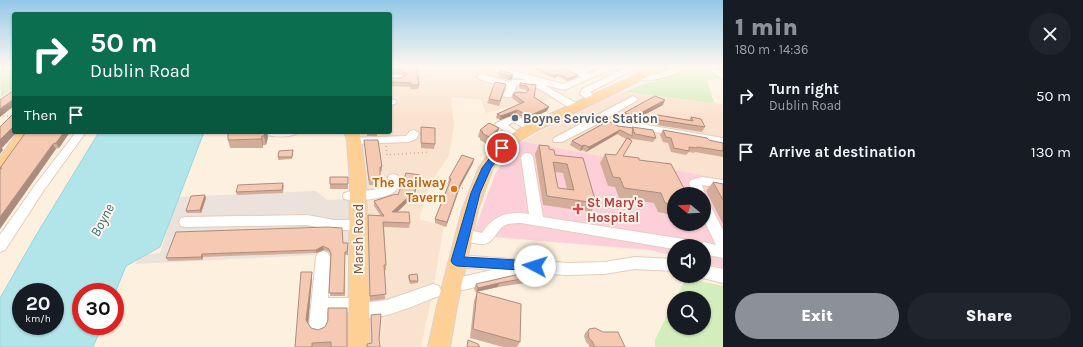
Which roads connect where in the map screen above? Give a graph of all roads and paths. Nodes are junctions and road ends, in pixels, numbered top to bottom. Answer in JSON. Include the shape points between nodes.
{"nodes":[{"id":1,"x":494,"y":83,"type":"edge"},
{"id":2,"x":513,"y":83,"type":"edge"},
{"id":3,"x":524,"y":83,"type":"edge"},
{"id":4,"x":549,"y":83,"type":"edge"},
{"id":5,"x":557,"y":83,"type":"edge"},
{"id":6,"x":574,"y":83,"type":"edge"},
{"id":7,"x":601,"y":83,"type":"edge"},
{"id":8,"x":627,"y":83,"type":"edge"},
{"id":9,"x":568,"y":86,"type":"junction"},
{"id":10,"x":510,"y":91,"type":"junction"},
{"id":11,"x":522,"y":93,"type":"edge"},
{"id":12,"x":633,"y":99,"type":"dead end"},
{"id":13,"x":593,"y":100,"type":"junction"},
{"id":14,"x":577,"y":107,"type":"junction"},
{"id":15,"x":0,"y":116,"type":"edge"},
{"id":16,"x":12,"y":116,"type":"edge"},
{"id":17,"x":602,"y":120,"type":"junction"},
{"id":18,"x":24,"y":134,"type":"edge"},
{"id":19,"x":80,"y":134,"type":"edge"},
{"id":20,"x":414,"y":134,"type":"dead end"},
{"id":21,"x":352,"y":136,"type":"edge"},
{"id":22,"x":385,"y":140,"type":"junction"},
{"id":23,"x":558,"y":140,"type":"dead end"},
{"id":24,"x":723,"y":141,"type":"edge"},
{"id":25,"x":429,"y":152,"type":"dead end"},
{"id":26,"x":527,"y":157,"type":"dead end"},
{"id":27,"x":0,"y":167,"type":"edge"},
{"id":28,"x":393,"y":178,"type":"dead end"},
{"id":29,"x":412,"y":178,"type":"edge"},
{"id":30,"x":723,"y":184,"type":"edge"},
{"id":31,"x":696,"y":187,"type":"edge"},
{"id":32,"x":476,"y":193,"type":"junction"},
{"id":33,"x":354,"y":195,"type":"junction"},
{"id":34,"x":537,"y":220,"type":"junction"},
{"id":35,"x":711,"y":220,"type":"edge"},
{"id":36,"x":186,"y":222,"type":"dead end"},
{"id":37,"x":359,"y":225,"type":"junction"},
{"id":38,"x":464,"y":234,"type":"junction"},
{"id":39,"x":667,"y":242,"type":"edge"},
{"id":40,"x":723,"y":244,"type":"edge"},
{"id":41,"x":0,"y":246,"type":"edge"},
{"id":42,"x":711,"y":249,"type":"edge"},
{"id":43,"x":723,"y":252,"type":"edge"},
{"id":44,"x":323,"y":257,"type":"dead end"},
{"id":45,"x":457,"y":261,"type":"junction"},
{"id":46,"x":667,"y":265,"type":"edge"},
{"id":47,"x":535,"y":266,"type":"junction"},
{"id":48,"x":711,"y":273,"type":"edge"},
{"id":49,"x":723,"y":276,"type":"edge"},
{"id":50,"x":463,"y":283,"type":"dead end"},
{"id":51,"x":433,"y":291,"type":"dead end"},
{"id":52,"x":320,"y":305,"type":"junction"},
{"id":53,"x":358,"y":308,"type":"junction"},
{"id":54,"x":318,"y":326,"type":"dead end"},
{"id":55,"x":359,"y":347,"type":"edge"},
{"id":56,"x":439,"y":347,"type":"edge"}],
"edges":[{"from":1,"to":10,"type":"street"},
{"from":2,"to":10,"type":"street"},
{"from":3,"to":14,"type":"street","via":[[544,87]]},
{"from":4,"to":9,"type":"street"},
{"from":5,"to":9,"type":"street"},
{"from":6,"to":9,"type":"street"},
{"from":7,"to":13,"type":"street","via":[[585,91]]},
{"from":8,"to":13,"type":"main road"},
{"from":10,"to":11,"type":"street"},
{"from":12,"to":17,"type":"street","via":[[601,117]]},
{"from":13,"to":14,"type":"main road"},
{"from":14,"to":32,"type":"main road","via":[[508,142],[486,168]]},
{"from":15,"to":16,"type":"path"},
{"from":17,"to":23,"type":"street","via":[[594,121]]},
{"from":17,"to":24,"type":"street"},
{"from":18,"to":27,"type":"main road"},
{"from":19,"to":41,"type":"street"},
{"from":20,"to":22,"type":"street","via":[[408,139]]},
{"from":21,"to":22,"type":"street"},
{"from":21,"to":33,"type":"main road","name":"Marsh Road"},
{"from":22,"to":25,"type":"path","via":[[387,155]]},
{"from":26,"to":34,"type":"street"},
{"from":28,"to":33,"type":"street","via":[[391,188],[386,192]]},
{"from":29,"to":32,"type":"path","via":[[448,184]]},
{"from":30,"to":31,"type":"street","via":[[698,181]]},
{"from":32,"to":38,"type":"main road"},
{"from":33,"to":37,"type":"main road","name":"Marsh Road"},
{"from":34,"to":38,"type":"street","via":[[500,220],[486,238],[480,239]]},
{"from":34,"to":39,"type":"street"},
{"from":35,"to":40,"type":"street"},
{"from":36,"to":37,"type":"street","via":[[307,220],[334,226]]},
{"from":37,"to":53,"type":"main road","name":"Marsh Road"},
{"from":38,"to":45,"type":"main road"},
{"from":42,"to":43,"type":"street"},
{"from":44,"to":52,"type":"street"},
{"from":45,"to":47,"type":"street"},
{"from":45,"to":56,"type":"main road"},
{"from":46,"to":47,"type":"street","via":[[635,263],[604,268],[567,269]]},
{"from":47,"to":50,"type":"street"},
{"from":48,"to":49,"type":"street"},
{"from":51,"to":53,"type":"street","via":[[387,308]]},
{"from":52,"to":53,"type":"street"},
{"from":52,"to":54,"type":"street"},
{"from":53,"to":55,"type":"main road","name":"Marsh Road"}]}
